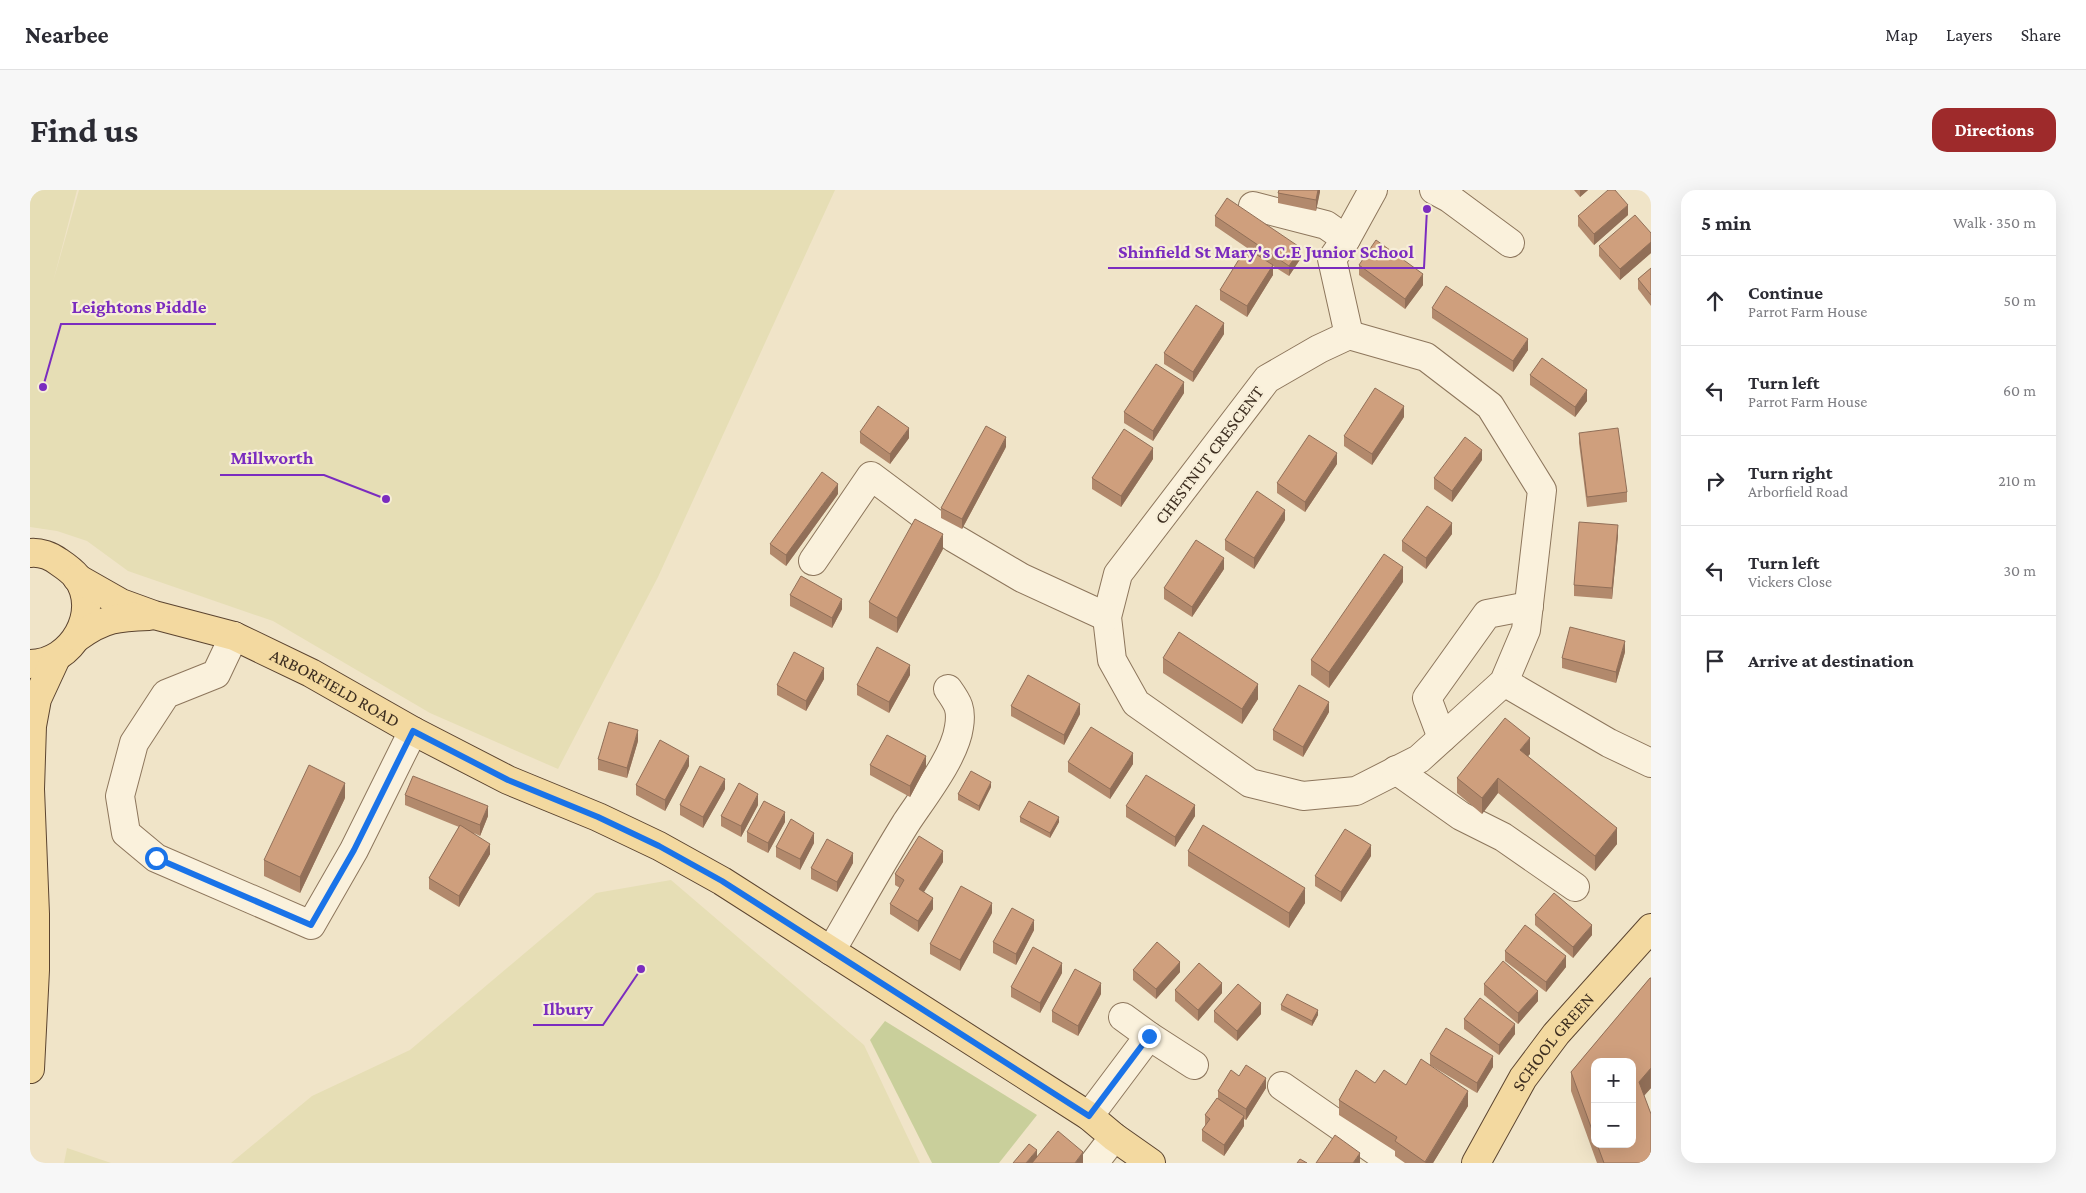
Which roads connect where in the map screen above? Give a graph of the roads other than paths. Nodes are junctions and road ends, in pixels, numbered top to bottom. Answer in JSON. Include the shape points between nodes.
{"nodes":[{"id":1,"x":1373,"y":190,"type":"edge"},
{"id":2,"x":1434,"y":190,"type":"edge"},
{"id":3,"x":1253,"y":206,"type":"dead end"},
{"id":4,"x":1346,"y":238,"type":"junction"},
{"id":5,"x":1510,"y":243,"type":"dead end"},
{"id":6,"x":1349,"y":335,"type":"junction"},
{"id":7,"x":30,"y":553,"type":"edge"},
{"id":8,"x":813,"y":561,"type":"dead end"},
{"id":9,"x":78,"y":578,"type":"junction"},
{"id":10,"x":1529,"y":606,"type":"junction"},
{"id":11,"x":154,"y":615,"type":"junction"},
{"id":12,"x":1107,"y":617,"type":"junction"},
{"id":13,"x":234,"y":636,"type":"junction"},
{"id":14,"x":78,"y":637,"type":"junction"},
{"id":15,"x":43,"y":661,"type":"edge"},
{"id":16,"x":1504,"y":682,"type":"junction"},
{"id":17,"x":948,"y":689,"type":"dead end"},
{"id":18,"x":31,"y":724,"type":"edge"},
{"id":19,"x":413,"y":731,"type":"junction"},
{"id":20,"x":1442,"y":738,"type":"junction"},
{"id":21,"x":1651,"y":763,"type":"edge"},
{"id":22,"x":1396,"y":770,"type":"junction"},
{"id":23,"x":1575,"y":887,"type":"dead end"},
{"id":24,"x":1650,"y":932,"type":"edge"},
{"id":25,"x":831,"y":951,"type":"junction"},
{"id":26,"x":32,"y":990,"type":"edge"},
{"id":27,"x":1123,"y":1016,"type":"dead end"},
{"id":28,"x":1149,"y":1036,"type":"junction"},
{"id":29,"x":1194,"y":1065,"type":"dead end"},
{"id":30,"x":30,"y":1069,"type":"edge"},
{"id":31,"x":1282,"y":1086,"type":"dead end"},
{"id":32,"x":1089,"y":1116,"type":"junction"},
{"id":33,"x":1114,"y":1137,"type":"junction"},
{"id":34,"x":1094,"y":1163,"type":"edge"},
{"id":35,"x":1151,"y":1163,"type":"edge"},
{"id":36,"x":1393,"y":1163,"type":"edge"},
{"id":37,"x":1476,"y":1163,"type":"edge"}],
"edges":[{"from":1,"to":4,"type":"street"},
{"from":2,"to":5,"type":"street"},
{"from":3,"to":4,"type":"street","via":[[1326,226]]},
{"from":4,"to":6,"type":"street","via":[[1332,259]]},
{"from":6,"to":10,"type":"street","name":"CHESTNUT CRESCENT","via":[[1426,358],[1490,406],[1542,490]]},
{"from":6,"to":12,"type":"street","name":"CHESTNUT CRESCENT","via":[[1267,379],[1118,574]]},
{"from":7,"to":9,"type":"main road","name":"ARBORFIELD ROAD","via":[[52,557]]},
{"from":8,"to":12,"type":"street","via":[[871,476],[954,538],[1022,578]]},
{"from":9,"to":11,"type":"main road","name":"ARBORFIELD ROAD","via":[[121,603]]},
{"from":9,"to":14,"type":"main road","via":[[86,611]]},
{"from":10,"to":16,"type":"street","name":"CHESTNUT CRESCENT","via":[[1526,630]]},
{"from":10,"to":20,"type":"street","via":[[1487,614],[1427,698]]},
{"from":11,"to":13,"type":"main road","name":"ARBORFIELD ROAD"},
{"from":11,"to":14,"type":"main road","name":"ARBORFIELD ROAD","via":[[95,624]]},
{"from":12,"to":22,"type":"street","name":"CHESTNUT CRESCENT","via":[[1112,660],[1136,703],[1250,783],[1303,796],[1356,791]]},
{"from":13,"to":19,"type":"main road","name":"ARBORFIELD ROAD","via":[[311,673]]},
{"from":13,"to":19,"type":"street","via":[[216,674],[166,694],[134,743],[120,796],[126,833],[156,858],[311,925],[354,850]]},
{"from":14,"to":15,"type":"main road","name":"ARBORFIELD ROAD","via":[[67,650]]},
{"from":15,"to":18,"type":"main road"},
{"from":16,"to":20,"type":"street","name":"CHESTNUT CRESCENT"},
{"from":16,"to":21,"type":"street","via":[[1608,743]]},
{"from":17,"to":25,"type":"street","via":[[960,706],[955,742]]},
{"from":18,"to":26,"type":"main road","via":[[35,914]]},
{"from":19,"to":25,"type":"main road","name":"ARBORFIELD ROAD","via":[[508,780],[659,846],[722,881]]},
{"from":20,"to":22,"type":"street","name":"CHESTNUT CRESCENT","via":[[1419,759]]},
{"from":22,"to":23,"type":"street","via":[[1461,816],[1502,837]]},
{"from":24,"to":37,"type":"main road","name":"SCHOOL GREEN","via":[[1556,1034],[1523,1078]]},
{"from":25,"to":32,"type":"main road","name":"ARBORFIELD ROAD"},
{"from":26,"to":30,"type":"main road"},
{"from":27,"to":28,"type":"street"},
{"from":28,"to":29,"type":"street"},
{"from":28,"to":32,"type":"street"},
{"from":31,"to":36,"type":"street"},
{"from":32,"to":33,"type":"main road","name":"ARBORFIELD ROAD"},
{"from":33,"to":34,"type":"street"},
{"from":33,"to":35,"type":"main road","name":"ARBORFIELD ROAD"}]}
